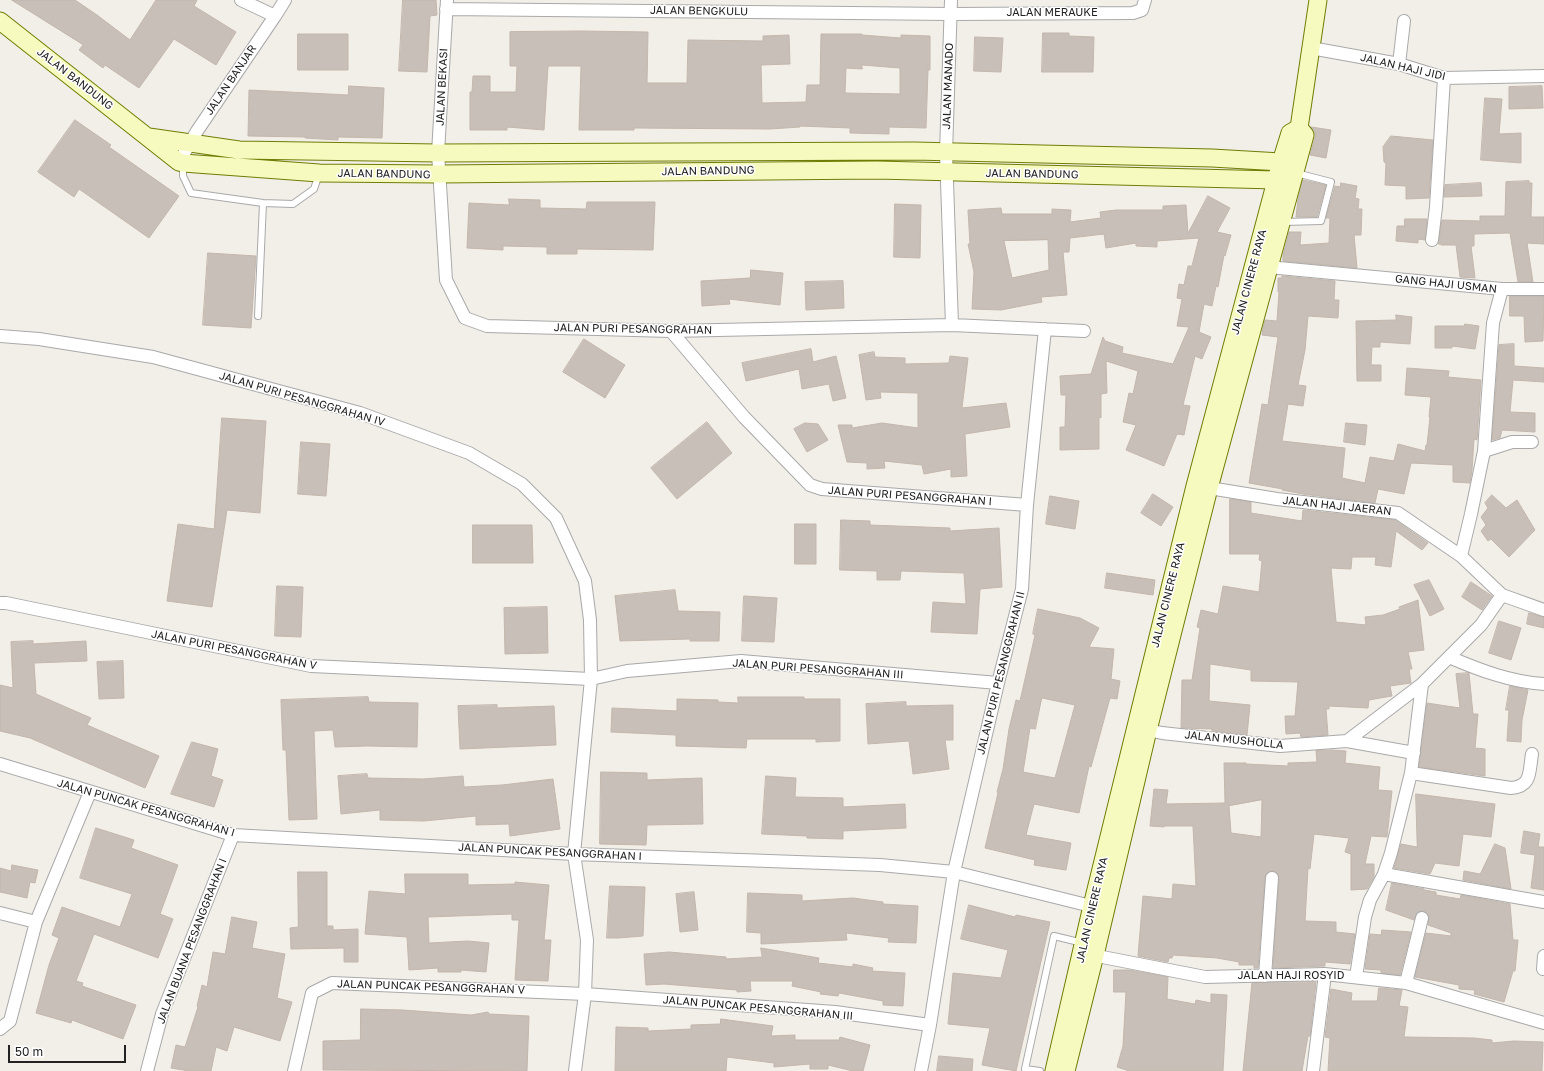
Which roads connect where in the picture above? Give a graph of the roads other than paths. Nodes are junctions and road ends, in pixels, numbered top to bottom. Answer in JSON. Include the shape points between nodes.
{"nodes":[{"id":1,"x":241,"y":0,"type":"edge"},
{"id":2,"x":285,"y":0,"type":"edge"},
{"id":3,"x":951,"y":0,"type":"edge"},
{"id":4,"x":1145,"y":0,"type":"edge"},
{"id":5,"x":1318,"y":0,"type":"edge"},
{"id":6,"x":446,"y":4,"type":"edge"},
{"id":7,"x":951,"y":14,"type":"junction"},
{"id":8,"x":275,"y":16,"type":"junction"},
{"id":9,"x":0,"y":21,"type":"edge"},
{"id":10,"x":1404,"y":21,"type":"dead end"},
{"id":11,"x":1311,"y":48,"type":"junction"},
{"id":12,"x":1399,"y":64,"type":"junction"},
{"id":13,"x":1544,"y":76,"type":"edge"},
{"id":14,"x":1444,"y":78,"type":"junction"},
{"id":15,"x":1299,"y":128,"type":"junction"},
{"id":16,"x":149,"y":137,"type":"junction"},
{"id":17,"x":190,"y":142,"type":"junction"},
{"id":18,"x":438,"y":153,"type":"junction"},
{"id":19,"x":946,"y":153,"type":"junction"},
{"id":20,"x":181,"y":162,"type":"junction"},
{"id":21,"x":1281,"y":162,"type":"junction"},
{"id":22,"x":947,"y":172,"type":"junction"},
{"id":23,"x":319,"y":173,"type":"junction"},
{"id":24,"x":1295,"y":173,"type":"junction"},
{"id":25,"x":439,"y":174,"type":"junction"},
{"id":26,"x":1276,"y":180,"type":"junction"},
{"id":27,"x":263,"y":203,"type":"junction"},
{"id":28,"x":1282,"y":223,"type":"junction"},
{"id":29,"x":1432,"y":240,"type":"dead end"},
{"id":30,"x":1254,"y":263,"type":"junction"},
{"id":31,"x":1270,"y":267,"type":"junction"},
{"id":32,"x":1502,"y":289,"type":"junction"},
{"id":33,"x":1544,"y":289,"type":"edge"},
{"id":34,"x":258,"y":316,"type":"dead end"},
{"id":35,"x":952,"y":325,"type":"junction"},
{"id":36,"x":1045,"y":329,"type":"junction"},
{"id":37,"x":671,"y":332,"type":"junction"},
{"id":38,"x":1084,"y":332,"type":"dead end"},
{"id":39,"x":0,"y":336,"type":"edge"},
{"id":40,"x":1532,"y":442,"type":"dead end"},
{"id":41,"x":1484,"y":451,"type":"junction"},
{"id":42,"x":1202,"y":487,"type":"junction"},
{"id":43,"x":1026,"y":505,"type":"junction"},
{"id":44,"x":1461,"y":556,"type":"junction"},
{"id":45,"x":1502,"y":595,"type":"junction"},
{"id":46,"x":0,"y":604,"type":"edge"},
{"id":47,"x":1544,"y":610,"type":"edge"},
{"id":48,"x":1449,"y":657,"type":"junction"},
{"id":49,"x":591,"y":679,"type":"junction"},
{"id":50,"x":998,"y":683,"type":"junction"},
{"id":51,"x":1422,"y":684,"type":"junction"},
{"id":52,"x":1544,"y":684,"type":"edge"},
{"id":53,"x":1148,"y":730,"type":"junction"},
{"id":54,"x":1347,"y":741,"type":"junction"},
{"id":55,"x":1414,"y":753,"type":"junction"},
{"id":56,"x":1532,"y":754,"type":"dead end"},
{"id":57,"x":0,"y":764,"type":"edge"},
{"id":58,"x":1411,"y":773,"type":"junction"},
{"id":59,"x":90,"y":792,"type":"junction"},
{"id":60,"x":233,"y":835,"type":"junction"},
{"id":61,"x":574,"y":854,"type":"junction"},
{"id":62,"x":954,"y":872,"type":"junction"},
{"id":63,"x":1384,"y":874,"type":"junction"},
{"id":64,"x":1272,"y":878,"type":"dead end"},
{"id":65,"x":1544,"y":902,"type":"edge"},
{"id":66,"x":1099,"y":908,"type":"junction"},
{"id":67,"x":0,"y":913,"type":"edge"},
{"id":68,"x":1422,"y":918,"type":"dead end"},
{"id":69,"x":36,"y":922,"type":"junction"},
{"id":70,"x":1087,"y":950,"type":"junction"},
{"id":71,"x":1544,"y":956,"type":"edge"},
{"id":72,"x":1543,"y":969,"type":"dead end"},
{"id":73,"x":1325,"y":974,"type":"junction"},
{"id":74,"x":1265,"y":976,"type":"junction"},
{"id":75,"x":1356,"y":977,"type":"junction"},
{"id":76,"x":1406,"y":983,"type":"junction"},
{"id":77,"x":585,"y":994,"type":"junction"},
{"id":78,"x":1544,"y":1023,"type":"edge"},
{"id":79,"x":930,"y":1025,"type":"junction"},
{"id":80,"x":0,"y":1029,"type":"edge"},
{"id":81,"x":147,"y":1071,"type":"edge"},
{"id":82,"x":294,"y":1071,"type":"edge"},
{"id":83,"x":575,"y":1071,"type":"edge"},
{"id":84,"x":921,"y":1071,"type":"edge"},
{"id":85,"x":1040,"y":1071,"type":"edge"},
{"id":86,"x":1054,"y":1071,"type":"edge"},
{"id":87,"x":1066,"y":1071,"type":"edge"},
{"id":88,"x":1313,"y":1071,"type":"edge"}],
"edges":[{"from":1,"to":8,"type":"street"},
{"from":2,"to":8,"type":"street","name":"JALAN BANJAR"},
{"from":3,"to":7,"type":"street","name":"JALAN MANADO"},
{"from":4,"to":7,"type":"street","name":"JALAN MERAUKE","via":[[1142,10],[1133,13]]},
{"from":5,"to":11,"type":"street","name":"JALAN CINERE RAYA"},
{"from":6,"to":7,"type":"street","name":"JALAN BENGKULU"},
{"from":6,"to":18,"type":"street","name":"JALAN BEKASI"},
{"from":7,"to":19,"type":"street","name":"JALAN MANADO"},
{"from":8,"to":17,"type":"street","name":"JALAN BANJAR"},
{"from":9,"to":16,"type":"street","name":"JALAN BANDUNG"},
{"from":10,"to":12,"type":"street"},
{"from":11,"to":12,"type":"street","name":"JALAN HAJI JIDI"},
{"from":11,"to":15,"type":"street","name":"JALAN CINERE RAYA"},
{"from":12,"to":14,"type":"street","name":"JALAN HAJI JIDI"},
{"from":13,"to":14,"type":"street","name":"JALAN HAJI JIDI"},
{"from":14,"to":29,"type":"street"},
{"from":15,"to":21,"type":"street","name":"JALAN CINERE RAYA","via":[[1290,133]]},
{"from":15,"to":24,"type":"street","name":"JALAN CINERE RAYA","via":[[1305,135]]},
{"from":16,"to":17,"type":"street","name":"JALAN BANDUNG"},
{"from":16,"to":20,"type":"street","name":"JALAN BANDUNG"},
{"from":17,"to":18,"type":"street","name":"JALAN BANDUNG","via":[[239,150]]},
{"from":17,"to":20,"type":"street","name":"JALAN BANJAR"},
{"from":18,"to":19,"type":"street","name":"JALAN BANDUNG"},
{"from":18,"to":25,"type":"street","name":"JALAN BEKASI"},
{"from":19,"to":21,"type":"street","name":"JALAN BANDUNG","via":[[1212,158]]},
{"from":19,"to":22,"type":"street","name":"JALAN MANADO"},
{"from":20,"to":23,"type":"street","name":"JALAN BANDUNG"},
{"from":20,"to":27,"type":"lane","via":[[190,193]]},
{"from":21,"to":26,"type":"street","name":"JALAN CINERE RAYA"},
{"from":22,"to":25,"type":"street","name":"JALAN BANDUNG","via":[[869,170]]},
{"from":22,"to":26,"type":"street","name":"JALAN BANDUNG"},
{"from":22,"to":35,"type":"street"},
{"from":23,"to":25,"type":"street","name":"JALAN BANDUNG"},
{"from":23,"to":27,"type":"lane","via":[[314,189],[293,204]]},
{"from":24,"to":28,"type":"street","name":"JALAN CINERE RAYA"},
{"from":24,"to":28,"type":"lane","via":[[1331,182],[1330,188],[1321,221]]},
{"from":25,"to":37,"type":"street","name":"JALAN PURI PESANGGRAHAN","via":[[446,280],[465,318],[487,326]]},
{"from":26,"to":30,"type":"street","name":"JALAN CINERE RAYA"},
{"from":27,"to":34,"type":"lane"},
{"from":28,"to":31,"type":"street","name":"JALAN CINERE RAYA"},
{"from":30,"to":31,"type":"street","name":"GANG HAJI USMAN"},
{"from":30,"to":42,"type":"street","name":"JALAN CINERE RAYA"},
{"from":31,"to":32,"type":"street","name":"GANG HAJI USMAN"},
{"from":31,"to":42,"type":"street","name":"JALAN CINERE RAYA"},
{"from":32,"to":33,"type":"street"},
{"from":32,"to":41,"type":"street","name":"GANG HAJI USMAN","via":[[1493,323]]},
{"from":35,"to":36,"type":"street","name":"JALAN PURI PESANGGRAHAN"},
{"from":35,"to":37,"type":"street","name":"JALAN PURI PESANGGRAHAN"},
{"from":36,"to":38,"type":"street","name":"JALAN PURI PESANGGRAHAN"},
{"from":36,"to":43,"type":"street","name":"JALAN PURI PESANGGRAHAN II"},
{"from":37,"to":43,"type":"street","name":"JALAN PURI PESANGGRAHAN I","via":[[744,416],[810,485],[822,489]]},
{"from":39,"to":49,"type":"street","name":"JALAN PURI PESANGGRAHAN IV","via":[[39,339],[153,357],[360,413],[469,454],[522,484],[556,518],[585,581],[590,620]]},
{"from":40,"to":41,"type":"street","via":[[1512,442]]},
{"from":41,"to":44,"type":"street","name":"GANG HAJI USMAN"},
{"from":42,"to":44,"type":"street","name":"JALAN HAJI JAERAN","via":[[1277,499],[1398,513]]},
{"from":42,"to":53,"type":"street","name":"JALAN CINERE RAYA"},
{"from":42,"to":66,"type":"street","name":"JALAN CINERE RAYA"},
{"from":43,"to":50,"type":"street","name":"JALAN PURI PESANGGRAHAN II","via":[[1022,590]]},
{"from":44,"to":45,"type":"street","name":"JALAN HAJI JAERAN"},
{"from":45,"to":47,"type":"street","name":"JALAN HAJI JAERAN"},
{"from":45,"to":48,"type":"street","via":[[1481,625]]},
{"from":46,"to":49,"type":"street","name":"JALAN PURI PESANGGRAHAN V","via":[[311,666]]},
{"from":48,"to":51,"type":"street"},
{"from":48,"to":52,"type":"street","via":[[1505,677]]},
{"from":49,"to":50,"type":"street","name":"JALAN PURI PESANGGRAHAN III","via":[[627,671],[741,661]]},
{"from":49,"to":61,"type":"street","name":"JALAN PURI PESANGGRAHAN IV"},
{"from":50,"to":62,"type":"street","name":"JALAN PURI PESANGGRAHAN II"},
{"from":51,"to":54,"type":"street"},
{"from":51,"to":55,"type":"street"},
{"from":53,"to":54,"type":"street","name":"JALAN MUSHOLLA","via":[[1280,746]]},
{"from":53,"to":66,"type":"street","name":"JALAN CINERE RAYA"},
{"from":54,"to":55,"type":"street","name":"JALAN MUSHOLLA"},
{"from":55,"to":58,"type":"street"},
{"from":56,"to":58,"type":"street","via":[[1527,781],[1523,785],[1511,788]]},
{"from":57,"to":59,"type":"street","name":"JALAN PUNCAK PESANGGRAHAN I"},
{"from":58,"to":63,"type":"street"},
{"from":59,"to":60,"type":"street","name":"JALAN PUNCAK PESANGGRAHAN I"},
{"from":59,"to":69,"type":"street"},
{"from":60,"to":61,"type":"street","name":"JALAN PUNCAK PESANGGRAHAN I"},
{"from":60,"to":81,"type":"street","name":"JALAN BUANA PESANGGRAHAN I","via":[[162,1014]]},
{"from":61,"to":62,"type":"street","name":"JALAN PUNCAK PESANGGRAHAN I","via":[[880,865]]},
{"from":61,"to":77,"type":"street","name":"JALAN PURI PESANGGRAHAN IV","via":[[587,940]]},
{"from":62,"to":66,"type":"street","name":"JALAN PUNCAK PESANGGRAHAN I"},
{"from":62,"to":79,"type":"street","name":"JALAN PURI PESANGGRAHAN II"},
{"from":63,"to":65,"type":"street"},
{"from":63,"to":75,"type":"street","via":[[1370,900],[1365,917]]},
{"from":64,"to":74,"type":"street"},
{"from":66,"to":70,"type":"street","name":"JALAN CINERE RAYA"},
{"from":67,"to":69,"type":"street"},
{"from":68,"to":76,"type":"street"},
{"from":69,"to":80,"type":"street","via":[[10,1021]]},
{"from":70,"to":74,"type":"street","name":"JALAN HAJI ROSYID","via":[[1205,977]]},
{"from":70,"to":85,"type":"lane","via":[[1054,936],[1025,1069]]},
{"from":70,"to":86,"type":"street","name":"JALAN CINERE RAYA"},
{"from":70,"to":87,"type":"street","name":"JALAN CINERE RAYA"},
{"from":71,"to":72,"type":"street"},
{"from":73,"to":74,"type":"street","name":"JALAN HAJI ROSYID"},
{"from":73,"to":75,"type":"street","name":"JALAN HAJI ROSYID"},
{"from":73,"to":88,"type":"street"},
{"from":75,"to":76,"type":"street","name":"JALAN HAJI ROSYID"},
{"from":76,"to":78,"type":"street","name":"JALAN HAJI ROSYID"},
{"from":77,"to":79,"type":"street","name":"JALAN PUNCAK PESANGGRAHAN III","via":[[835,1012]]},
{"from":77,"to":82,"type":"street","name":"JALAN PUNCAK PESANGGRAHAN V","via":[[332,983],[312,993]]},
{"from":77,"to":83,"type":"street","name":"JALAN PURI PESANGGRAHAN IV"},
{"from":79,"to":84,"type":"street","name":"JALAN PURI PESANGGRAHAN II"}]}
